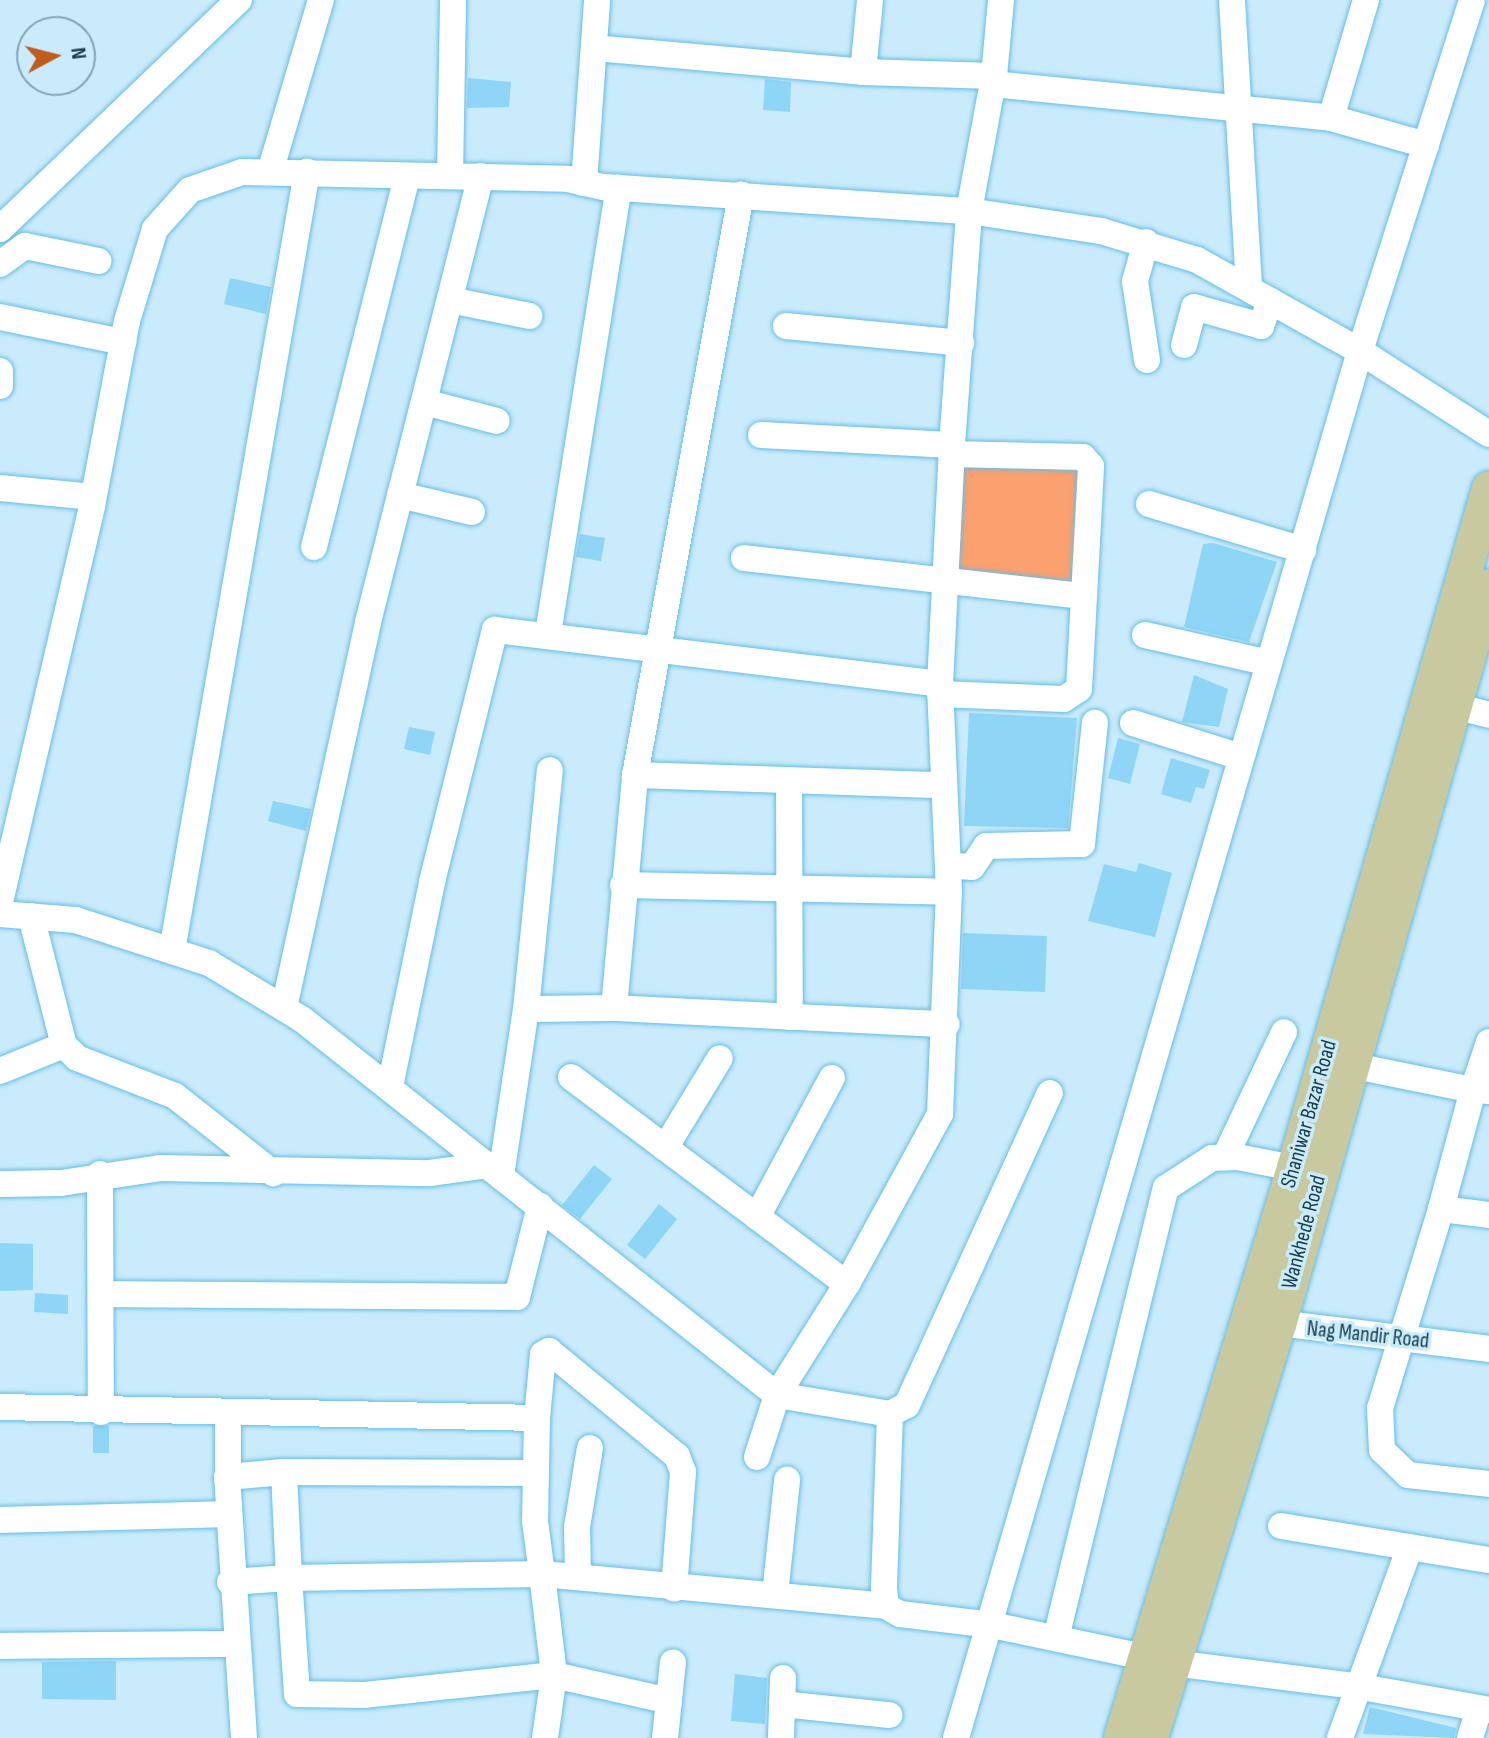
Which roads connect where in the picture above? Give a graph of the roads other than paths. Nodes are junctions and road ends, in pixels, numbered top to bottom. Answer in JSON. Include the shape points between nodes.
{"nodes":[{"id":1,"x":239,"y":0,"type":"edge"},
{"id":2,"x":321,"y":0,"type":"edge"},
{"id":3,"x":453,"y":0,"type":"edge"},
{"id":4,"x":597,"y":0,"type":"edge"},
{"id":5,"x":870,"y":0,"type":"edge"},
{"id":6,"x":1001,"y":0,"type":"edge"},
{"id":7,"x":1232,"y":0,"type":"edge"},
{"id":8,"x":1352,"y":0,"type":"edge"},
{"id":9,"x":1366,"y":0,"type":"edge"},
{"id":10,"x":1472,"y":0,"type":"edge"},
{"id":11,"x":1355,"y":36,"type":"junction"},
{"id":12,"x":595,"y":48,"type":"junction"},
{"id":13,"x":863,"y":72,"type":"junction"},
{"id":14,"x":994,"y":80,"type":"junction"},
{"id":15,"x":1238,"y":109,"type":"junction"},
{"id":16,"x":1331,"y":118,"type":"junction"},
{"id":17,"x":1426,"y":145,"type":"junction"},
{"id":18,"x":270,"y":172,"type":"junction"},
{"id":19,"x":307,"y":172,"type":"junction"},
{"id":20,"x":450,"y":175,"type":"junction"},
{"id":21,"x":407,"y":176,"type":"junction"},
{"id":22,"x":481,"y":176,"type":"junction"},
{"id":23,"x":584,"y":183,"type":"junction"},
{"id":24,"x":619,"y":188,"type":"junction"},
{"id":25,"x":741,"y":195,"type":"junction"},
{"id":26,"x":969,"y":211,"type":"junction"},
{"id":27,"x":0,"y":229,"type":"edge"},
{"id":28,"x":1146,"y":242,"type":"junction"},
{"id":29,"x":98,"y":261,"type":"dead end"},
{"id":30,"x":0,"y":264,"type":"edge"},
{"id":31,"x":1260,"y":295,"type":"junction"},
{"id":32,"x":450,"y":300,"type":"junction"},
{"id":33,"x":529,"y":316,"type":"dead end"},
{"id":34,"x":0,"y":317,"type":"edge"},
{"id":35,"x":786,"y":326,"type":"dead end"},
{"id":36,"x":123,"y":342,"type":"junction"},
{"id":37,"x":961,"y":343,"type":"junction"},
{"id":38,"x":1184,"y":345,"type":"dead end"},
{"id":39,"x":1360,"y":351,"type":"junction"},
{"id":40,"x":1147,"y":360,"type":"dead end"},
{"id":41,"x":0,"y":371,"type":"edge"},
{"id":42,"x":0,"y":386,"type":"edge"},
{"id":43,"x":424,"y":402,"type":"junction"},
{"id":44,"x":497,"y":421,"type":"dead end"},
{"id":45,"x":1489,"y":434,"type":"edge"},
{"id":46,"x":761,"y":435,"type":"dead end"},
{"id":47,"x":952,"y":449,"type":"junction"},
{"id":48,"x":0,"y":488,"type":"edge"},
{"id":49,"x":1489,"y":488,"type":"edge"},
{"id":50,"x":400,"y":495,"type":"junction"},
{"id":51,"x":94,"y":497,"type":"junction"},
{"id":52,"x":1149,"y":504,"type":"dead end"},
{"id":53,"x":472,"y":512,"type":"dead end"},
{"id":54,"x":314,"y":547,"type":"dead end"},
{"id":55,"x":1303,"y":550,"type":"junction"},
{"id":56,"x":744,"y":558,"type":"dead end"},
{"id":57,"x":946,"y":578,"type":"junction"},
{"id":58,"x":1489,"y":586,"type":"edge"},
{"id":59,"x":1084,"y":596,"type":"junction"},
{"id":60,"x":548,"y":634,"type":"junction"},
{"id":61,"x":1145,"y":635,"type":"dead end"},
{"id":62,"x":660,"y":651,"type":"junction"},
{"id":63,"x":1269,"y":663,"type":"junction"},
{"id":64,"x":940,"y":689,"type":"junction"},
{"id":65,"x":1454,"y":706,"type":"junction"},
{"id":66,"x":1489,"y":715,"type":"edge"},
{"id":67,"x":1095,"y":723,"type":"dead end"},
{"id":68,"x":1133,"y":723,"type":"dead end"},
{"id":69,"x":1241,"y":757,"type":"junction"},
{"id":70,"x":550,"y":770,"type":"dead end"},
{"id":71,"x":635,"y":775,"type":"junction"},
{"id":72,"x":789,"y":780,"type":"junction"},
{"id":73,"x":944,"y":785,"type":"junction"},
{"id":74,"x":948,"y":879,"type":"junction"},
{"id":75,"x":623,"y":885,"type":"junction"},
{"id":76,"x":787,"y":892,"type":"junction"},
{"id":77,"x":0,"y":902,"type":"edge"},
{"id":78,"x":0,"y":914,"type":"edge"},
{"id":79,"x":31,"y":916,"type":"junction"},
{"id":80,"x":172,"y":951,"type":"junction"},
{"id":81,"x":284,"y":1008,"type":"junction"},
{"id":82,"x":614,"y":1008,"type":"junction"},
{"id":83,"x":526,"y":1009,"type":"junction"},
{"id":84,"x":790,"y":1017,"type":"junction"},
{"id":85,"x":947,"y":1024,"type":"junction"},
{"id":86,"x":1284,"y":1032,"type":"dead end"},
{"id":87,"x":1489,"y":1042,"type":"edge"},
{"id":88,"x":64,"y":1045,"type":"junction"},
{"id":89,"x":720,"y":1058,"type":"dead end"},
{"id":90,"x":1350,"y":1065,"type":"junction"},
{"id":91,"x":0,"y":1071,"type":"edge"},
{"id":92,"x":571,"y":1077,"type":"dead end"},
{"id":93,"x":832,"y":1078,"type":"dead end"},
{"id":94,"x":390,"y":1087,"type":"junction"},
{"id":95,"x":1481,"y":1090,"type":"edge"},
{"id":96,"x":1050,"y":1093,"type":"dead end"},
{"id":97,"x":665,"y":1148,"type":"junction"},
{"id":98,"x":1225,"y":1157,"type":"junction"},
{"id":99,"x":1294,"y":1168,"type":"junction"},
{"id":100,"x":495,"y":1170,"type":"junction"},
{"id":101,"x":273,"y":1173,"type":"junction"},
{"id":102,"x":100,"y":1174,"type":"junction"},
{"id":103,"x":0,"y":1184,"type":"edge"},
{"id":104,"x":540,"y":1206,"type":"junction"},
{"id":105,"x":1441,"y":1209,"type":"junction"},
{"id":106,"x":1489,"y":1215,"type":"edge"},
{"id":107,"x":757,"y":1217,"type":"junction"},
{"id":108,"x":847,"y":1284,"type":"junction"},
{"id":109,"x":102,"y":1294,"type":"junction"},
{"id":110,"x":1263,"y":1321,"type":"junction"},
{"id":111,"x":1402,"y":1339,"type":"junction"},
{"id":112,"x":1489,"y":1349,"type":"edge"},
{"id":113,"x":777,"y":1395,"type":"junction"},
{"id":114,"x":0,"y":1407,"type":"edge"},
{"id":115,"x":101,"y":1412,"type":"junction"},
{"id":116,"x":228,"y":1414,"type":"junction"},
{"id":117,"x":890,"y":1414,"type":"junction"},
{"id":118,"x":537,"y":1418,"type":"junction"},
{"id":119,"x":590,"y":1448,"type":"dead end"},
{"id":120,"x":757,"y":1457,"type":"dead end"},
{"id":121,"x":284,"y":1472,"type":"junction"},
{"id":122,"x":536,"y":1473,"type":"junction"},
{"id":123,"x":228,"y":1475,"type":"junction"},
{"id":124,"x":787,"y":1480,"type":"dead end"},
{"id":125,"x":1489,"y":1484,"type":"edge"},
{"id":126,"x":228,"y":1514,"type":"junction"},
{"id":127,"x":0,"y":1520,"type":"edge"},
{"id":128,"x":1281,"y":1526,"type":"dead end"},
{"id":129,"x":1410,"y":1547,"type":"junction"},
{"id":130,"x":1489,"y":1560,"type":"edge"},
{"id":131,"x":542,"y":1574,"type":"junction"},
{"id":132,"x":578,"y":1577,"type":"junction"},
{"id":133,"x":289,"y":1578,"type":"junction"},
{"id":134,"x":230,"y":1582,"type":"junction"},
{"id":135,"x":674,"y":1589,"type":"junction"},
{"id":136,"x":775,"y":1595,"type":"junction"},
{"id":137,"x":886,"y":1606,"type":"junction"},
{"id":138,"x":992,"y":1625,"type":"junction"},
{"id":139,"x":1056,"y":1638,"type":"junction"},
{"id":140,"x":235,"y":1644,"type":"junction"},
{"id":141,"x":0,"y":1646,"type":"edge"},
{"id":142,"x":1159,"y":1661,"type":"junction"},
{"id":143,"x":673,"y":1662,"type":"dead end"},
{"id":144,"x":554,"y":1675,"type":"junction"},
{"id":145,"x":1356,"y":1686,"type":"junction"},
{"id":146,"x":669,"y":1701,"type":"junction"},
{"id":147,"x":1484,"y":1709,"type":"edge"},
{"id":148,"x":889,"y":1715,"type":"dead end"},
{"id":149,"x":244,"y":1738,"type":"edge"},
{"id":150,"x":545,"y":1738,"type":"edge"},
{"id":151,"x":665,"y":1738,"type":"edge"},
{"id":152,"x":781,"y":1738,"type":"edge"},
{"id":153,"x":956,"y":1738,"type":"edge"},
{"id":154,"x":1121,"y":1738,"type":"edge"},
{"id":155,"x":1151,"y":1738,"type":"edge"},
{"id":156,"x":1340,"y":1738,"type":"edge"},
{"id":157,"x":1470,"y":1738,"type":"edge"}],
"edges":[{"from":1,"to":27,"type":"street"},
{"from":2,"to":18,"type":"street"},
{"from":3,"to":20,"type":"street"},
{"from":4,"to":12,"type":"street"},
{"from":5,"to":13,"type":"street"},
{"from":6,"to":14,"type":"street"},
{"from":7,"to":15,"type":"street"},
{"from":8,"to":11,"type":"street"},
{"from":9,"to":11,"type":"street"},
{"from":10,"to":17,"type":"street"},
{"from":11,"to":16,"type":"street"},
{"from":12,"to":13,"type":"street"},
{"from":12,"to":23,"type":"street"},
{"from":13,"to":14,"type":"street"},
{"from":14,"to":15,"type":"street"},
{"from":14,"to":26,"type":"street"},
{"from":15,"to":16,"type":"street"},
{"from":15,"to":31,"type":"street"},
{"from":16,"to":17,"type":"street"},
{"from":17,"to":39,"type":"street"},
{"from":18,"to":19,"type":"street"},
{"from":18,"to":36,"type":"street","via":[[242,172],[190,190],[172,209],[155,229]]},
{"from":19,"to":21,"type":"street"},
{"from":19,"to":80,"type":"street"},
{"from":20,"to":21,"type":"street"},
{"from":20,"to":22,"type":"street"},
{"from":21,"to":54,"type":"street"},
{"from":22,"to":23,"type":"street"},
{"from":22,"to":32,"type":"street"},
{"from":23,"to":24,"type":"street"},
{"from":24,"to":25,"type":"street"},
{"from":24,"to":60,"type":"street"},
{"from":25,"to":26,"type":"street"},
{"from":25,"to":62,"type":"street"},
{"from":26,"to":28,"type":"street"},
{"from":26,"to":37,"type":"street"},
{"from":28,"to":31,"type":"street","via":[[1197,260]]},
{"from":28,"to":40,"type":"street","via":[[1135,281]]},
{"from":29,"to":30,"type":"street","via":[[25,246]]},
{"from":31,"to":38,"type":"street","via":[[1261,326],[1194,307]]},
{"from":31,"to":39,"type":"street"},
{"from":32,"to":33,"type":"street"},
{"from":32,"to":43,"type":"street"},
{"from":34,"to":36,"type":"street"},
{"from":35,"to":37,"type":"street"},
{"from":36,"to":51,"type":"street"},
{"from":37,"to":47,"type":"street"},
{"from":39,"to":45,"type":"street"},
{"from":39,"to":55,"type":"street"},
{"from":41,"to":42,"type":"street"},
{"from":43,"to":44,"type":"street"},
{"from":43,"to":50,"type":"street"},
{"from":46,"to":47,"type":"street"},
{"from":47,"to":57,"type":"street"},
{"from":47,"to":59,"type":"street","via":[[1088,460]]},
{"from":48,"to":51,"type":"street"},
{"from":49,"to":99,"type":"main road","name":"Shaniwar Bazar Road"},
{"from":50,"to":53,"type":"street"},
{"from":50,"to":81,"type":"street"},
{"from":51,"to":77,"type":"street"},
{"from":52,"to":55,"type":"street"},
{"from":55,"to":63,"type":"street"},
{"from":56,"to":57,"type":"street"},
{"from":57,"to":59,"type":"street"},
{"from":57,"to":64,"type":"street"},
{"from":58,"to":65,"type":"main road","name":"Wankhede Road"},
{"from":59,"to":64,"type":"street","via":[[1079,689],[1074,696]]},
{"from":60,"to":62,"type":"street"},
{"from":60,"to":94,"type":"street","via":[[501,629],[491,634]]},
{"from":61,"to":63,"type":"street"},
{"from":62,"to":64,"type":"street"},
{"from":62,"to":71,"type":"street"},
{"from":63,"to":69,"type":"street"},
{"from":64,"to":73,"type":"street"},
{"from":65,"to":66,"type":"street"},
{"from":65,"to":90,"type":"main road","name":"Wankhede Road"},
{"from":67,"to":74,"type":"street","via":[[1082,844],[986,846],[972,867]]},
{"from":68,"to":69,"type":"street"},
{"from":69,"to":138,"type":"street","via":[[1145,1098],[1040,1440]]},
{"from":70,"to":83,"type":"street"},
{"from":71,"to":72,"type":"street"},
{"from":71,"to":75,"type":"street"},
{"from":72,"to":73,"type":"street"},
{"from":72,"to":76,"type":"street"},
{"from":73,"to":74,"type":"street"},
{"from":74,"to":76,"type":"street"},
{"from":74,"to":85,"type":"street"},
{"from":75,"to":76,"type":"street"},
{"from":75,"to":82,"type":"street"},
{"from":76,"to":84,"type":"street"},
{"from":78,"to":79,"type":"street"},
{"from":79,"to":80,"type":"street","via":[[76,920]]},
{"from":79,"to":88,"type":"street"},
{"from":80,"to":81,"type":"street","via":[[209,963]]},
{"from":81,"to":94,"type":"street"},
{"from":82,"to":83,"type":"street"},
{"from":82,"to":84,"type":"street"},
{"from":83,"to":100,"type":"street"},
{"from":84,"to":85,"type":"street"},
{"from":85,"to":108,"type":"street","via":[[940,1114]]},
{"from":86,"to":98,"type":"street"},
{"from":87,"to":95,"type":"street"},
{"from":88,"to":91,"type":"street"},
{"from":88,"to":101,"type":"street","via":[[77,1058],[175,1096]]},
{"from":89,"to":97,"type":"street"},
{"from":90,"to":95,"type":"street"},
{"from":90,"to":110,"type":"main road","name":"Wankhede Road"},
{"from":92,"to":97,"type":"street"},
{"from":93,"to":107,"type":"street"},
{"from":94,"to":100,"type":"street"},
{"from":95,"to":105,"type":"street"},
{"from":96,"to":117,"type":"street","via":[[907,1405]]},
{"from":97,"to":107,"type":"street"},
{"from":98,"to":99,"type":"street"},
{"from":98,"to":139,"type":"street","via":[[1176,1177],[1159,1206]]},
{"from":99,"to":110,"type":"main road","name":"Shaniwar Bazar Road"},
{"from":100,"to":101,"type":"street"},
{"from":100,"to":104,"type":"street"},
{"from":101,"to":102,"type":"street","via":[[160,1168]]},
{"from":102,"to":103,"type":"street","via":[[61,1183]]},
{"from":102,"to":109,"type":"street"},
{"from":104,"to":109,"type":"street","via":[[517,1297]]},
{"from":104,"to":113,"type":"street"},
{"from":105,"to":106,"type":"street"},
{"from":105,"to":111,"type":"street"},
{"from":107,"to":108,"type":"street"},
{"from":108,"to":113,"type":"street"},
{"from":109,"to":115,"type":"street"},
{"from":110,"to":111,"type":"street","name":"Nag Mandir Road"},
{"from":110,"to":142,"type":"main road","name":"Wankhede Road"},
{"from":111,"to":112,"type":"street","name":"Nag Mandir Road"},
{"from":111,"to":125,"type":"street","via":[[1380,1408],[1382,1450],[1408,1475]]},
{"from":113,"to":117,"type":"street"},
{"from":113,"to":120,"type":"street"},
{"from":114,"to":115,"type":"street"},
{"from":115,"to":116,"type":"street"},
{"from":116,"to":118,"type":"street"},
{"from":116,"to":123,"type":"street"},
{"from":117,"to":137,"type":"street"},
{"from":118,"to":122,"type":"street"},
{"from":118,"to":135,"type":"street","via":[[543,1354],[549,1351],[677,1456],[683,1472]]},
{"from":119,"to":132,"type":"street","via":[[578,1513]]},
{"from":121,"to":122,"type":"street"},
{"from":121,"to":123,"type":"street"},
{"from":121,"to":133,"type":"street"},
{"from":122,"to":131,"type":"street"},
{"from":123,"to":126,"type":"street"},
{"from":124,"to":136,"type":"street"},
{"from":126,"to":127,"type":"street"},
{"from":126,"to":134,"type":"street"},
{"from":128,"to":129,"type":"street"},
{"from":129,"to":130,"type":"street"},
{"from":129,"to":145,"type":"street"},
{"from":131,"to":132,"type":"street"},
{"from":131,"to":133,"type":"street"},
{"from":131,"to":144,"type":"street"},
{"from":132,"to":135,"type":"street"},
{"from":133,"to":134,"type":"street"},
{"from":133,"to":144,"type":"street","via":[[297,1694],[365,1695]]},
{"from":134,"to":140,"type":"street"},
{"from":135,"to":136,"type":"street"},
{"from":136,"to":137,"type":"street"},
{"from":137,"to":138,"type":"street","via":[[900,1614]]},
{"from":138,"to":139,"type":"street"},
{"from":138,"to":153,"type":"street"},
{"from":139,"to":142,"type":"street"},
{"from":140,"to":141,"type":"street"},
{"from":140,"to":149,"type":"street"},
{"from":142,"to":145,"type":"street"},
{"from":142,"to":154,"type":"main road"},
{"from":142,"to":155,"type":"main road","name":"Wankhede Road"},
{"from":143,"to":146,"type":"street"},
{"from":144,"to":146,"type":"street"},
{"from":144,"to":150,"type":"street"},
{"from":145,"to":147,"type":"street"},
{"from":145,"to":156,"type":"street"},
{"from":146,"to":151,"type":"street"},
{"from":147,"to":157,"type":"street"},
{"from":148,"to":152,"type":"street","via":[[783,1691]]}]}
